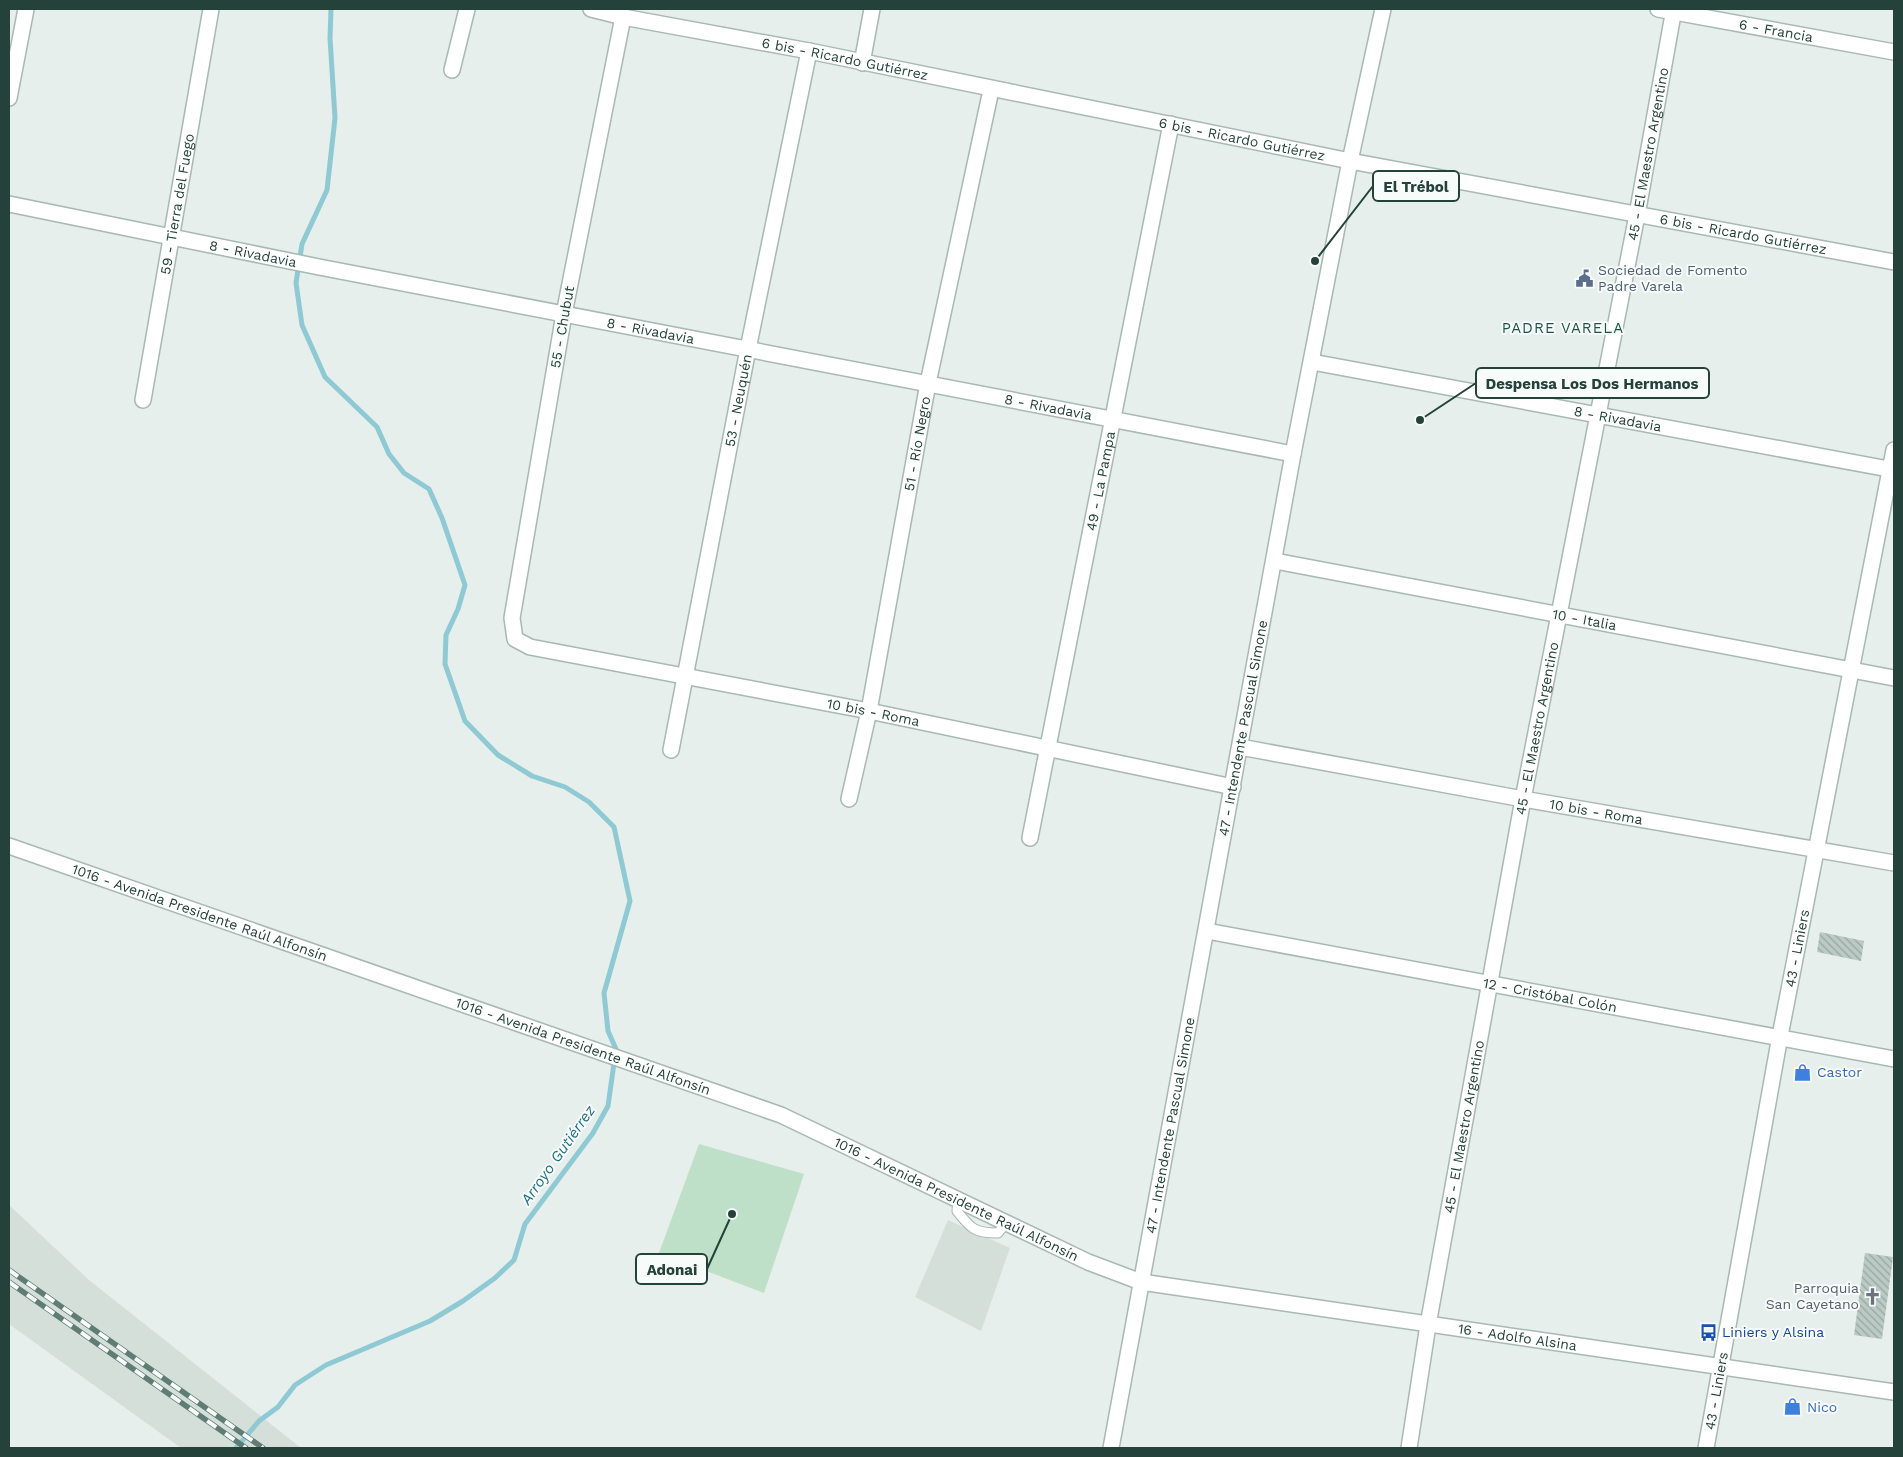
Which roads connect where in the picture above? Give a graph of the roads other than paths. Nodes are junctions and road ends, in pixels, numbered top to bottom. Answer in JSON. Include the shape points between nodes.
{"nodes":[{"id":1,"x":26,"y":9,"type":"edge"},
{"id":2,"x":211,"y":9,"type":"edge"},
{"id":3,"x":467,"y":9,"type":"edge"},
{"id":4,"x":591,"y":9,"type":"edge"},
{"id":5,"x":872,"y":9,"type":"edge"},
{"id":6,"x":1383,"y":9,"type":"edge"},
{"id":7,"x":1658,"y":9,"type":"edge"},
{"id":8,"x":1674,"y":10,"type":"edge"},
{"id":9,"x":623,"y":17,"type":"junction"},
{"id":10,"x":809,"y":51,"type":"junction"},
{"id":11,"x":1894,"y":52,"type":"edge"},
{"id":12,"x":862,"y":62,"type":"junction"},
{"id":13,"x":452,"y":70,"type":"dead end"},
{"id":14,"x":991,"y":90,"type":"junction"},
{"id":15,"x":9,"y":98,"type":"edge"},
{"id":16,"x":1171,"y":124,"type":"junction"},
{"id":17,"x":1350,"y":161,"type":"junction"},
{"id":18,"x":9,"y":204,"type":"edge"},
{"id":19,"x":1638,"y":215,"type":"junction"},
{"id":20,"x":171,"y":237,"type":"junction"},
{"id":21,"x":1894,"y":262,"type":"edge"},
{"id":22,"x":564,"y":314,"type":"junction"},
{"id":23,"x":748,"y":349,"type":"junction"},
{"id":24,"x":1312,"y":362,"type":"junction"},
{"id":25,"x":928,"y":383,"type":"junction"},
{"id":26,"x":143,"y":400,"type":"dead end"},
{"id":27,"x":1597,"y":415,"type":"junction"},
{"id":28,"x":1112,"y":419,"type":"junction"},
{"id":29,"x":1894,"y":450,"type":"edge"},
{"id":30,"x":1293,"y":454,"type":"junction"},
{"id":31,"x":1893,"y":469,"type":"edge"},
{"id":32,"x":1275,"y":560,"type":"junction"},
{"id":33,"x":1560,"y":614,"type":"junction"},
{"id":34,"x":515,"y":638,"type":"joint"},
{"id":35,"x":1852,"y":670,"type":"junction"},
{"id":36,"x":685,"y":678,"type":"junction"},
{"id":37,"x":1894,"y":678,"type":"edge"},
{"id":38,"x":869,"y":711,"type":"junction"},
{"id":39,"x":1240,"y":747,"type":"junction"},
{"id":40,"x":671,"y":750,"type":"dead end"},
{"id":41,"x":1048,"y":750,"type":"junction"},
{"id":42,"x":1233,"y":787,"type":"junction"},
{"id":43,"x":849,"y":798,"type":"dead end"},
{"id":44,"x":1523,"y":799,"type":"junction"},
{"id":45,"x":1030,"y":838,"type":"dead end"},
{"id":46,"x":9,"y":846,"type":"edge"},
{"id":47,"x":1817,"y":848,"type":"junction"},
{"id":48,"x":1894,"y":863,"type":"edge"},
{"id":49,"x":1207,"y":930,"type":"junction"},
{"id":50,"x":1491,"y":984,"type":"junction"},
{"id":51,"x":1780,"y":1036,"type":"junction"},
{"id":52,"x":1894,"y":1059,"type":"edge"},
{"id":53,"x":1141,"y":1282,"type":"junction"},
{"id":54,"x":1428,"y":1324,"type":"junction"},
{"id":55,"x":1720,"y":1368,"type":"junction"},
{"id":56,"x":1894,"y":1392,"type":"edge"},
{"id":57,"x":1111,"y":1448,"type":"edge"},
{"id":58,"x":1409,"y":1448,"type":"edge"},
{"id":59,"x":1706,"y":1448,"type":"edge"}],
"edges":[{"from":1,"to":15,"type":"street"},
{"from":2,"to":20,"type":"street","name":"59 - Tierra del Fuego"},
{"from":3,"to":13,"type":"street"},
{"from":4,"to":9,"type":"street","name":"6 bis - Ricardo Gutiérrez"},
{"from":5,"to":12,"type":"street"},
{"from":6,"to":17,"type":"street","name":"47 - Intendente Pascual Simone"},
{"from":7,"to":8,"type":"street","name":"6 - Francia"},
{"from":8,"to":11,"type":"street","name":"6 - Francia"},
{"from":8,"to":19,"type":"street","name":"45 - El Maestro Argentino"},
{"from":9,"to":10,"type":"street","name":"6 bis - Ricardo Gutiérrez"},
{"from":9,"to":22,"type":"street","name":"55 - Chubut"},
{"from":10,"to":12,"type":"street","name":"6 bis - Ricardo Gutiérrez"},
{"from":10,"to":23,"type":"street","name":"53 - Neuquén"},
{"from":12,"to":14,"type":"street","name":"6 bis - Ricardo Gutiérrez"},
{"from":14,"to":16,"type":"street","name":"6 bis - Ricardo Gutiérrez"},
{"from":14,"to":25,"type":"street","name":"51 - Río Negro"},
{"from":16,"to":17,"type":"street","name":"6 bis - Ricardo Gutiérrez"},
{"from":16,"to":28,"type":"street","name":"49 - La Pampa"},
{"from":17,"to":19,"type":"street","name":"6 bis - Ricardo Gutiérrez"},
{"from":17,"to":24,"type":"street","name":"47 - Intendente Pascual Simone"},
{"from":18,"to":20,"type":"street","name":"8 - Rivadavia"},
{"from":19,"to":21,"type":"street","name":"6 bis - Ricardo Gutiérrez"},
{"from":19,"to":27,"type":"street","name":"45 - El Maestro Argentino"},
{"from":20,"to":22,"type":"street","name":"8 - Rivadavia"},
{"from":20,"to":26,"type":"street","name":"59 - Tierra del Fuego"},
{"from":22,"to":23,"type":"street","name":"8 - Rivadavia"},
{"from":22,"to":34,"type":"street","name":"55 - Chubut","via":[[512,618]]},
{"from":23,"to":25,"type":"street","name":"8 - Rivadavia"},
{"from":23,"to":36,"type":"street","name":"53 - Neuquén"},
{"from":24,"to":27,"type":"street","name":"8 - Rivadavia"},
{"from":24,"to":30,"type":"street","name":"47 - Intendente Pascual Simone"},
{"from":25,"to":28,"type":"street","name":"8 - Rivadavia"},
{"from":25,"to":38,"type":"street","name":"51 - Río Negro"},
{"from":27,"to":31,"type":"street","name":"8 - Rivadavia"},
{"from":27,"to":33,"type":"street","name":"45 - El Maestro Argentino"},
{"from":28,"to":30,"type":"street","name":"8 - Rivadavia"},
{"from":28,"to":41,"type":"street","name":"49 - La Pampa"},
{"from":29,"to":31,"type":"street","name":"43 - Liniers"},
{"from":30,"to":32,"type":"street","name":"47 - Intendente Pascual Simone"},
{"from":31,"to":35,"type":"street","name":"43 - Liniers"},
{"from":32,"to":33,"type":"street","name":"10 - Italia"},
{"from":32,"to":39,"type":"street","name":"47 - Intendente Pascual Simone"},
{"from":33,"to":35,"type":"street","name":"10 - Italia"},
{"from":33,"to":44,"type":"street","name":"45 - El Maestro Argentino"},
{"from":34,"to":36,"type":"street","name":"10 bis - Roma","via":[[530,647]]},
{"from":35,"to":37,"type":"street","name":"10 - Italia"},
{"from":35,"to":47,"type":"street","name":"43 - Liniers"},
{"from":36,"to":38,"type":"street","name":"10 bis - Roma"},
{"from":36,"to":40,"type":"street","name":"53 - Neuquén"},
{"from":38,"to":41,"type":"street","name":"10 bis - Roma"},
{"from":38,"to":43,"type":"street","name":"51 - Río Negro"},
{"from":39,"to":42,"type":"street","name":"47 - Intendente Pascual Simone"},
{"from":39,"to":44,"type":"street","name":"10 bis - Roma"},
{"from":41,"to":42,"type":"street","name":"10 bis - Roma"},
{"from":41,"to":45,"type":"street","name":"49 - La Pampa"},
{"from":42,"to":49,"type":"street","name":"47 - Intendente Pascual Simone"},
{"from":44,"to":47,"type":"street","name":"10 bis - Roma"},
{"from":44,"to":50,"type":"street","name":"45 - El Maestro Argentino"},
{"from":46,"to":53,"type":"street","name":"1016 - Avenida Presidente Raúl Alfonsín","via":[[781,1115],[1088,1262]]},
{"from":47,"to":48,"type":"street","name":"10 bis - Roma"},
{"from":47,"to":51,"type":"street","name":"43 - Liniers"},
{"from":49,"to":50,"type":"street","name":"12 - Cristóbal Colón"},
{"from":49,"to":53,"type":"street","name":"47 - Intendente Pascual Simone"},
{"from":50,"to":51,"type":"street","name":"12 - Cristóbal Colón"},
{"from":50,"to":54,"type":"street","name":"45 - El Maestro Argentino"},
{"from":51,"to":52,"type":"street","name":"12 - Cristóbal Colón"},
{"from":51,"to":55,"type":"street","name":"43 - Liniers"},
{"from":53,"to":54,"type":"street","name":"16 - Adolfo Alsina"},
{"from":53,"to":57,"type":"street","name":"47 - Intendente Pascual Simone"},
{"from":54,"to":55,"type":"street","name":"16 - Adolfo Alsina"},
{"from":54,"to":58,"type":"street","name":"45 - El Maestro Argentino"},
{"from":55,"to":56,"type":"street","name":"16 - Adolfo Alsina"},
{"from":55,"to":59,"type":"street","name":"43 - Liniers"}]}
